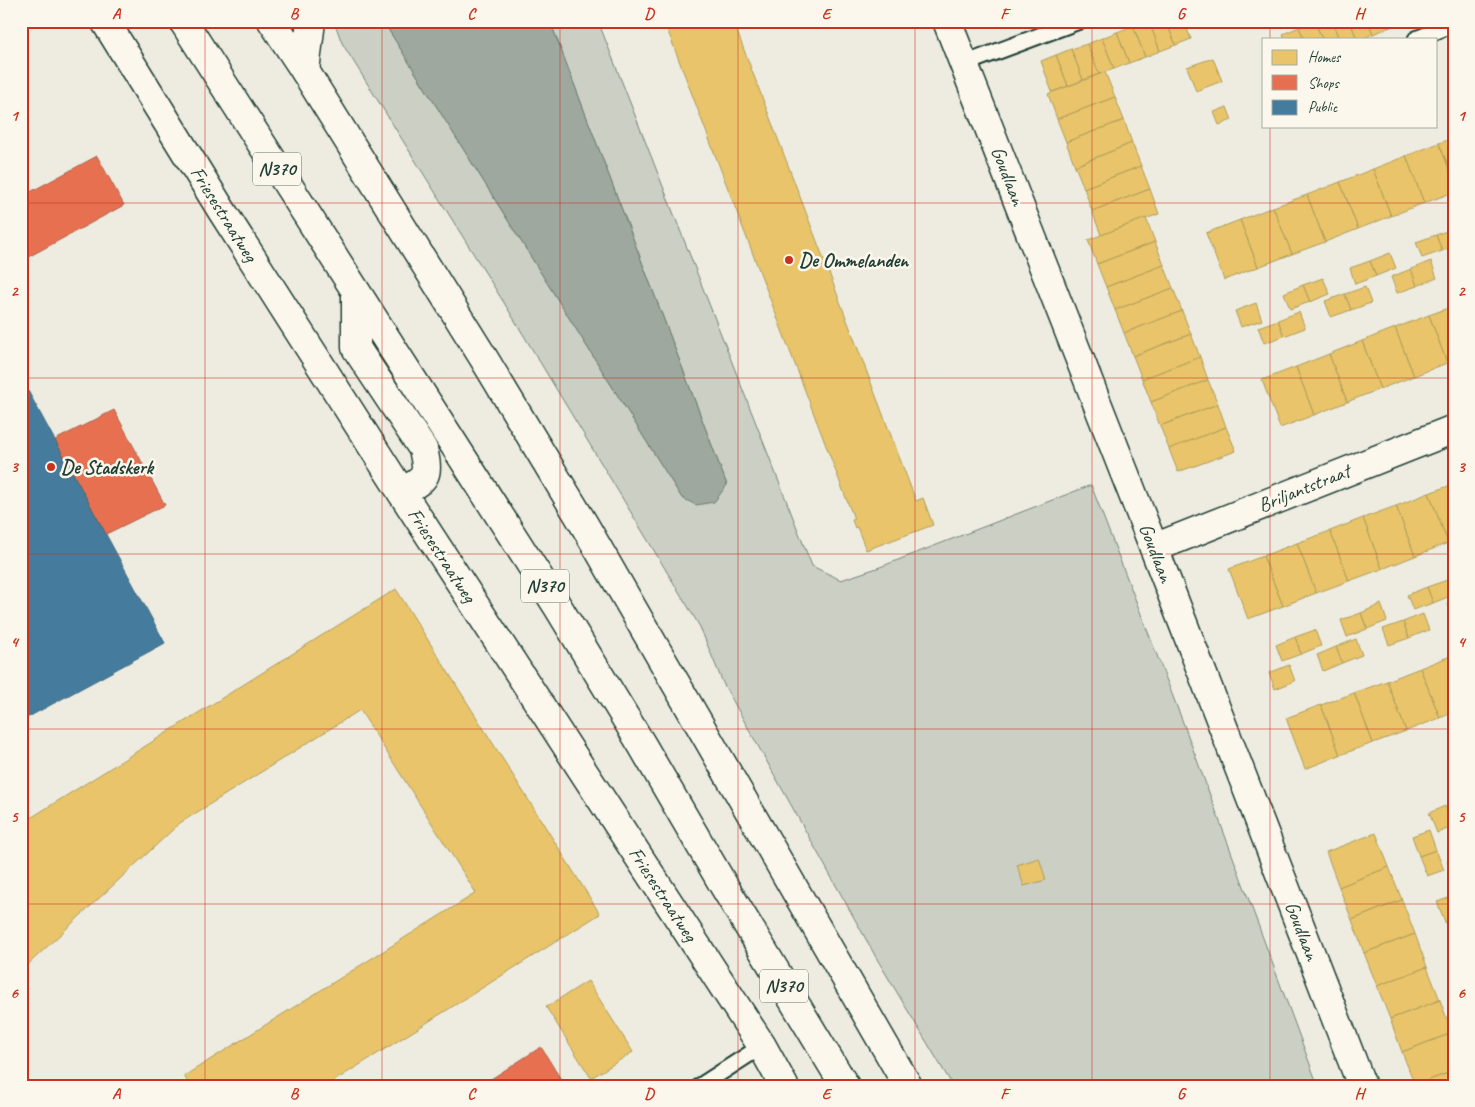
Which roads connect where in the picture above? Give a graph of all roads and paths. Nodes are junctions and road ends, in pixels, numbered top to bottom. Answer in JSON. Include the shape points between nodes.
{"nodes":[{"id":1,"x":105,"y":21,"type":"edge"},
{"id":2,"x":182,"y":21,"type":"edge"},
{"id":3,"x":272,"y":21,"type":"edge"},
{"id":4,"x":310,"y":21,"type":"edge"},
{"id":5,"x":947,"y":21,"type":"edge"},
{"id":6,"x":1079,"y":21,"type":"edge"},
{"id":7,"x":1454,"y":24,"type":"edge"},
{"id":8,"x":201,"y":34,"type":"edge"},
{"id":9,"x":1419,"y":38,"type":"edge"},
{"id":10,"x":964,"y":64,"type":"junction"},
{"id":11,"x":305,"y":71,"type":"junction"},
{"id":12,"x":356,"y":292,"type":"junction"},
{"id":13,"x":1454,"y":429,"type":"edge"},
{"id":14,"x":402,"y":493,"type":"junction"},
{"id":15,"x":1154,"y":548,"type":"junction"},
{"id":16,"x":762,"y":1046,"type":"junction"},
{"id":17,"x":700,"y":1086,"type":"edge"},
{"id":18,"x":784,"y":1086,"type":"edge"},
{"id":19,"x":845,"y":1086,"type":"edge"},
{"id":20,"x":908,"y":1086,"type":"edge"},
{"id":21,"x":1362,"y":1086,"type":"edge"}],
"edges":[{"from":1,"to":14,"type":"main road","name":"Friesestraatweg"},
{"from":2,"to":8,"type":"main road","number":"N370"},
{"from":3,"to":11,"type":"main road","number":"N370"},
{"from":4,"to":11,"type":"main road"},
{"from":5,"to":10,"type":"main road","name":"Goudlaan"},
{"from":6,"to":10,"type":"lane"},
{"from":7,"to":9,"type":"lane"},
{"from":8,"to":12,"type":"main road","number":"N370"},
{"from":10,"to":15,"type":"main road","name":"Goudlaan"},
{"from":11,"to":20,"type":"main road","number":"N370","via":[[585,526]]},
{"from":12,"to":14,"type":"main road","via":[[356,348],[423,449],[426,474]]},
{"from":12,"to":19,"type":"main road","number":"N370","via":[[558,607]]},
{"from":13,"to":15,"type":"main road","name":"Briljantstraat"},
{"from":14,"to":16,"type":"main road","name":"Friesestraatweg"},
{"from":15,"to":21,"type":"main road","name":"Goudlaan"},
{"from":16,"to":17,"type":"lane"},
{"from":16,"to":18,"type":"main road","name":"Friesestraatweg"}]}
